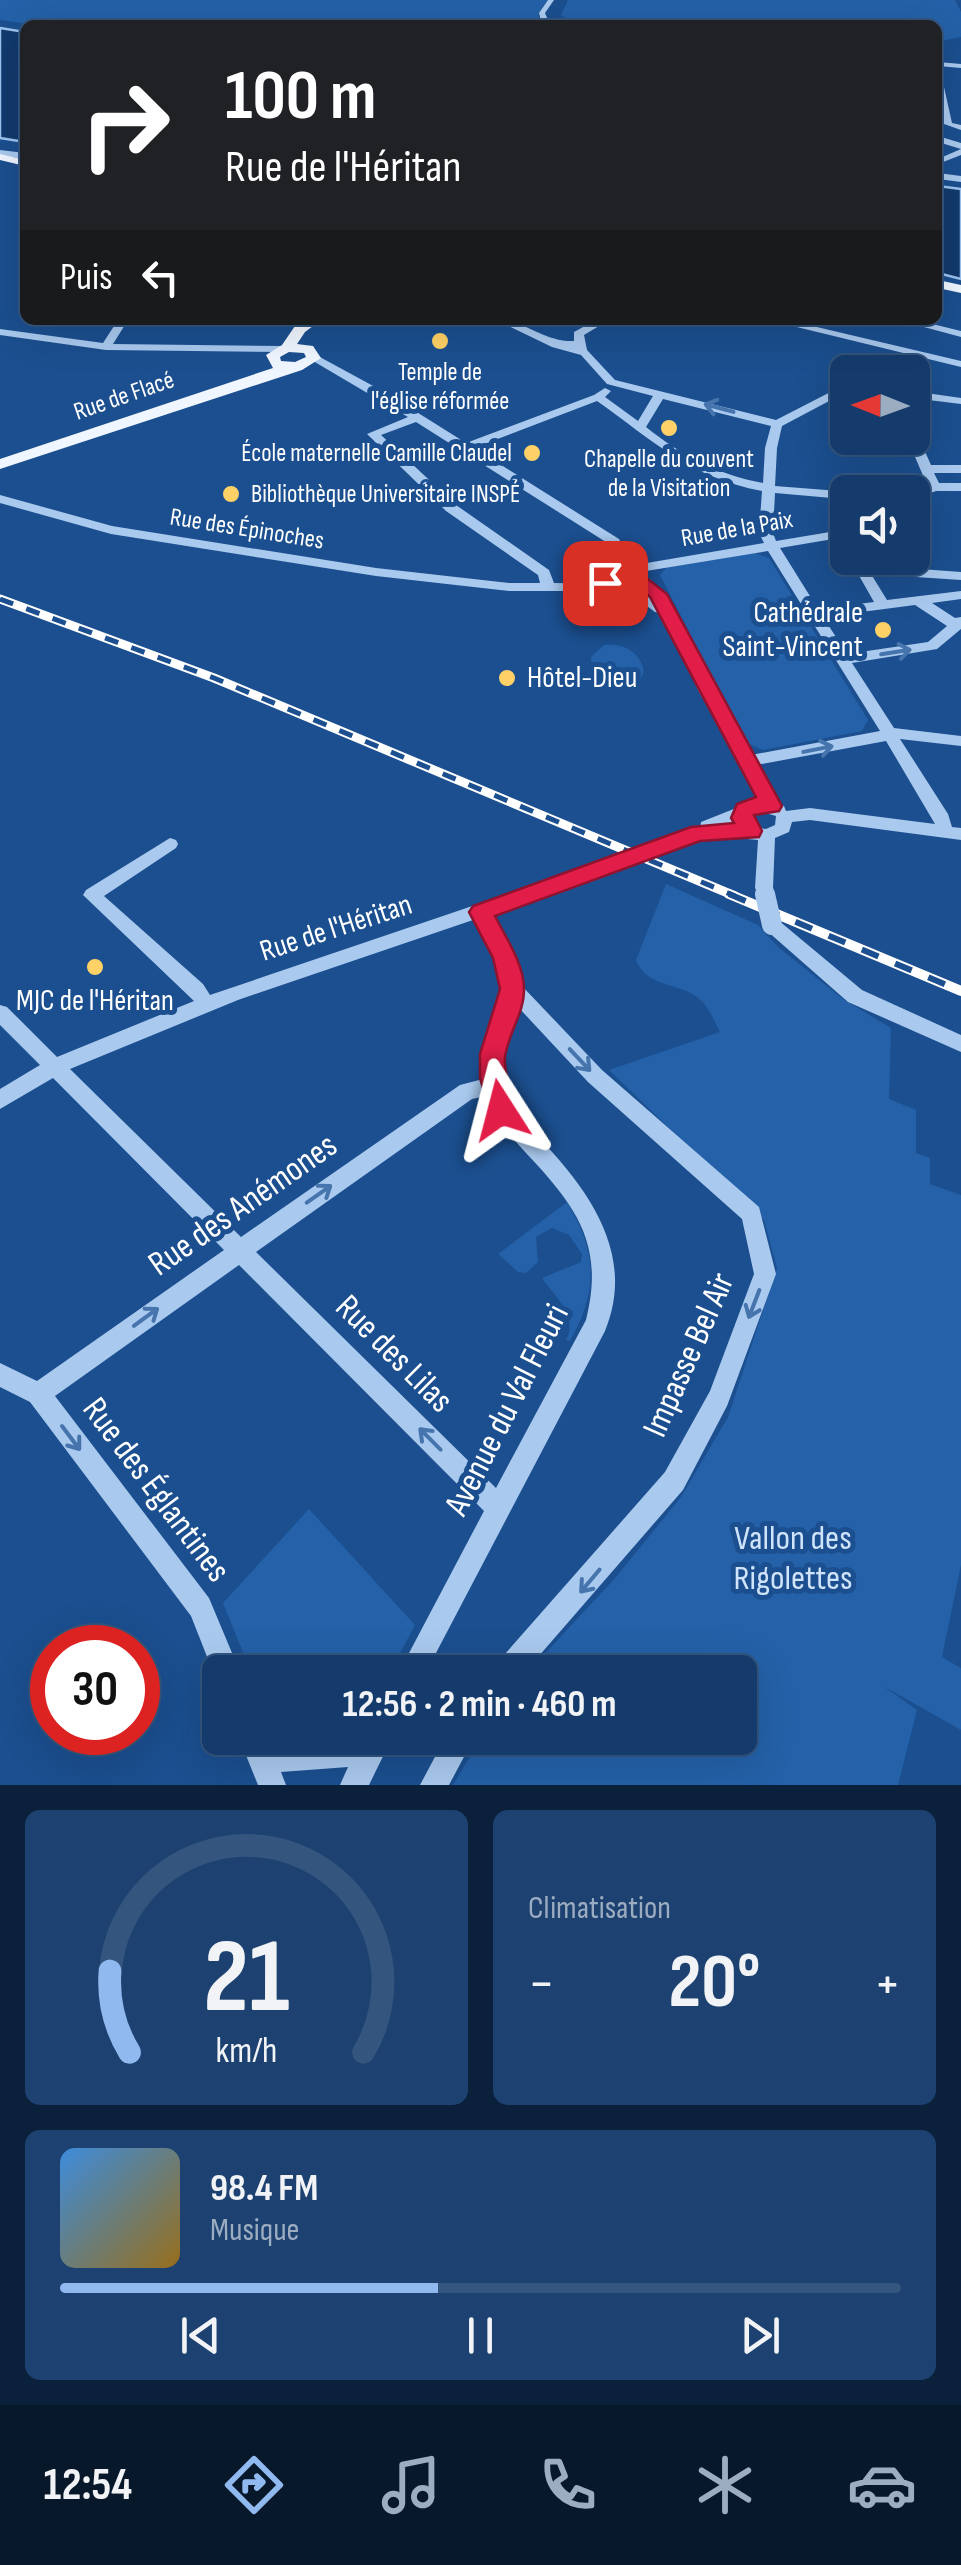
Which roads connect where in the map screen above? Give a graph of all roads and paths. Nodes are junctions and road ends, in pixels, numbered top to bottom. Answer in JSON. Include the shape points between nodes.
{"nodes":[{"id":1,"x":944,"y":49,"type":"dead end"},
{"id":2,"x":942,"y":59,"type":"edge"},
{"id":3,"x":944,"y":102,"type":"edge"},
{"id":4,"x":961,"y":128,"type":"edge"},
{"id":5,"x":120,"y":325,"type":"edge"},
{"id":6,"x":306,"y":325,"type":"edge"},
{"id":7,"x":320,"y":325,"type":"edge"},
{"id":8,"x":515,"y":325,"type":"edge"},
{"id":9,"x":595,"y":325,"type":"edge"},
{"id":10,"x":796,"y":325,"type":"edge"},
{"id":11,"x":835,"y":325,"type":"edge"},
{"id":12,"x":905,"y":325,"type":"edge"},
{"id":13,"x":924,"y":325,"type":"edge"},
{"id":14,"x":0,"y":332,"type":"edge"},
{"id":15,"x":829,"y":333,"type":"junction"},
{"id":16,"x":961,"y":334,"type":"edge"},
{"id":17,"x":106,"y":346,"type":"junction"},
{"id":18,"x":892,"y":346,"type":"junction"},
{"id":19,"x":577,"y":348,"type":"junction"},
{"id":20,"x":290,"y":357,"type":"junction"},
{"id":21,"x":961,"y":364,"type":"edge"},
{"id":22,"x":612,"y":382,"type":"junction"},
{"id":23,"x":662,"y":392,"type":"junction"},
{"id":24,"x":830,"y":396,"type":"edge"},
{"id":25,"x":598,"y":397,"type":"junction"},
{"id":26,"x":930,"y":397,"type":"edge"},
{"id":27,"x":961,"y":402,"type":"edge"},
{"id":28,"x":418,"y":417,"type":"junction"},
{"id":29,"x":777,"y":424,"type":"junction"},
{"id":30,"x":641,"y":426,"type":"junction"},
{"id":31,"x":465,"y":447,"type":"junction"},
{"id":32,"x":921,"y":455,"type":"edge"},
{"id":33,"x":4,"y":467,"type":"edge"},
{"id":34,"x":927,"y":469,"type":"junction"},
{"id":35,"x":961,"y":469,"type":"edge"},
{"id":36,"x":934,"y":487,"type":"junction"},
{"id":37,"x":961,"y":487,"type":"edge"},
{"id":38,"x":930,"y":489,"type":"edge"},
{"id":39,"x":769,"y":491,"type":"junction"},
{"id":40,"x":830,"y":494,"type":"edge"},
{"id":41,"x":3,"y":497,"type":"edge"},
{"id":42,"x":599,"y":532,"type":"junction"},
{"id":43,"x":830,"y":541,"type":"edge"},
{"id":44,"x":770,"y":545,"type":"junction"},
{"id":45,"x":625,"y":562,"type":"junction"},
{"id":46,"x":605,"y":570,"type":"junction"},
{"id":47,"x":930,"y":572,"type":"edge"},
{"id":48,"x":642,"y":575,"type":"junction"},
{"id":49,"x":865,"y":575,"type":"edge"},
{"id":50,"x":961,"y":576,"type":"edge"},
{"id":51,"x":548,"y":584,"type":"junction"},
{"id":52,"x":619,"y":589,"type":"junction"},
{"id":53,"x":961,"y":594,"type":"edge"},
{"id":54,"x":917,"y":600,"type":"junction"},
{"id":55,"x":883,"y":605,"type":"junction"},
{"id":56,"x":813,"y":614,"type":"junction"},
{"id":57,"x":671,"y":619,"type":"junction"},
{"id":58,"x":957,"y":631,"type":"edge"},
{"id":59,"x":841,"y":660,"type":"junction"},
{"id":60,"x":890,"y":734,"type":"junction"},
{"id":61,"x":961,"y":741,"type":"edge"},
{"id":62,"x":746,"y":764,"type":"junction"},
{"id":63,"x":763,"y":810,"type":"junction"},
{"id":64,"x":699,"y":833,"type":"junction"},
{"id":65,"x":759,"y":833,"type":"junction"},
{"id":66,"x":953,"y":833,"type":"edge"},
{"id":67,"x":170,"y":844,"type":"dead end"},
{"id":68,"x":481,"y":912,"type":"junction"},
{"id":69,"x":512,"y":989,"type":"junction"},
{"id":70,"x":206,"y":1005,"type":"junction"},
{"id":71,"x":0,"y":1012,"type":"edge"},
{"id":72,"x":961,"y":1044,"type":"edge"},
{"id":73,"x":54,"y":1068,"type":"junction"},
{"id":74,"x":494,"y":1086,"type":"junction"},
{"id":75,"x":0,"y":1100,"type":"edge"},
{"id":76,"x":240,"y":1251,"type":"junction"},
{"id":77,"x":0,"y":1375,"type":"edge"},
{"id":78,"x":38,"y":1394,"type":"junction"},
{"id":79,"x":499,"y":1508,"type":"junction"},
{"id":80,"x":220,"y":1655,"type":"edge"},
{"id":81,"x":421,"y":1655,"type":"edge"},
{"id":82,"x":523,"y":1655,"type":"edge"},
{"id":83,"x":302,"y":1755,"type":"edge"},
{"id":84,"x":369,"y":1755,"type":"edge"},
{"id":85,"x":451,"y":1755,"type":"edge"},
{"id":86,"x":262,"y":1761,"type":"edge"},
{"id":87,"x":354,"y":1785,"type":"edge"},
{"id":88,"x":434,"y":1785,"type":"edge"}],
"edges":[{"from":1,"to":2,"type":"street"},
{"from":3,"to":4,"type":"street","via":[[948,124]]},
{"from":5,"to":17,"type":"street"},
{"from":6,"to":20,"type":"main road"},
{"from":7,"to":20,"type":"main road"},
{"from":8,"to":19,"type":"street"},
{"from":9,"to":19,"type":"street","via":[[578,334]]},
{"from":10,"to":15,"type":"street"},
{"from":11,"to":15,"type":"street"},
{"from":12,"to":18,"type":"street"},
{"from":13,"to":16,"type":"street"},
{"from":14,"to":17,"type":"street"},
{"from":15,"to":18,"type":"street"},
{"from":17,"to":20,"type":"street"},
{"from":18,"to":21,"type":"street"},
{"from":19,"to":22,"type":"street"},
{"from":20,"to":28,"type":"street","via":[[338,371]]},
{"from":20,"to":33,"type":"main road","name":"Rue de Flacé"},
{"from":22,"to":23,"type":"street"},
{"from":22,"to":25,"type":"street"},
{"from":29,"to":23,"type":"street","one_way":true},
{"from":23,"to":30,"type":"street"},
{"from":24,"to":29,"type":"street"},
{"from":25,"to":30,"type":"street"},
{"from":25,"to":31,"type":"street"},
{"from":26,"to":27,"type":"street"},
{"from":28,"to":31,"type":"street"},
{"from":28,"to":51,"type":"street","via":[[373,434],[451,508]]},
{"from":29,"to":39,"type":"street"},
{"from":30,"to":39,"type":"street","via":[[692,464]]},
{"from":31,"to":42,"type":"street"},
{"from":32,"to":34,"type":"street"},
{"from":34,"to":35,"type":"street"},
{"from":34,"to":36,"type":"street"},
{"from":36,"to":37,"type":"street"},
{"from":36,"to":38,"type":"street"},
{"from":39,"to":40,"type":"street"},
{"from":39,"to":44,"type":"street"},
{"from":41,"to":51,"type":"street","name":"Rue des Épinoches","via":[[162,539],[424,579]]},
{"from":42,"to":45,"type":"street","via":[[619,547]]},
{"from":42,"to":46,"type":"street","via":[[610,548]]},
{"from":43,"to":44,"type":"street","name":"Rue de la Paix"},
{"from":44,"to":48,"type":"street","name":"Rue de la Paix"},
{"from":44,"to":56,"type":"street"},
{"from":45,"to":46,"type":"street","name":"Rue des Épinoches"},
{"from":45,"to":48,"type":"street"},
{"from":46,"to":51,"type":"street","name":"Rue des Épinoches"},
{"from":46,"to":52,"type":"street"},
{"from":47,"to":50,"type":"street"},
{"from":48,"to":52,"type":"street","name":"Rue de la Paix"},
{"from":48,"to":57,"type":"street"},
{"from":49,"to":55,"type":"street"},
{"from":51,"to":52,"type":"street","name":"Rue des Épinoches"},
{"from":52,"to":57,"type":"street","via":[[641,595]]},
{"from":53,"to":54,"type":"street"},
{"from":54,"to":55,"type":"street"},
{"from":54,"to":58,"type":"street"},
{"from":55,"to":56,"type":"street"},
{"from":56,"to":59,"type":"street"},
{"from":57,"to":62,"type":"street"},
{"from":59,"to":58,"type":"street","one_way":true,"via":[[932,646]]},
{"from":59,"to":60,"type":"street"},
{"from":60,"to":61,"type":"street"},
{"from":62,"to":60,"type":"street","one_way":true},
{"from":60,"to":66,"type":"street"},
{"from":62,"to":63,"type":"street"},
{"from":63,"to":64,"type":"street","name":"Rue de l'Héritan"},
{"from":63,"to":65,"type":"street","via":[[743,823]]},
{"from":63,"to":65,"type":"street","via":[[783,828]]},
{"from":63,"to":66,"type":"street","name":"Rue de l'Héritan"},
{"from":64,"to":65,"type":"street","name":"Rue de l'Héritan"},
{"from":64,"to":68,"type":"street","name":"Rue de l'Héritan","bridge":true},
{"from":65,"to":72,"type":"street","bridge":true,"via":[[772,925],[790,945],[855,996]]},
{"from":67,"to":70,"type":"street","via":[[92,895]]},
{"from":68,"to":69,"type":"street","via":[[505,958]]},
{"from":68,"to":70,"type":"street","name":"Rue de l'Héritan"},
{"from":69,"to":74,"type":"street","via":[[493,1054]]},
{"from":69,"to":82,"type":"street","name":"Impasse Bel Air","one_way":true,"via":[[595,1076],[752,1214],[766,1274],[719,1398],[674,1480]]},
{"from":70,"to":73,"type":"street","name":"Rue de l'Héritan"},
{"from":71,"to":73,"type":"street","name":"Rue des Lilas"},
{"from":73,"to":75,"type":"street","name":"Rue de l'Héritan"},
{"from":73,"to":76,"type":"street","name":"Rue des Lilas"},
{"from":76,"to":74,"type":"street","name":"Rue des Anémones","one_way":true,"via":[[467,1091]]},
{"from":74,"to":79,"type":"street","name":"Avenue du Val Fleuri","via":[[501,1110],[589,1215],[604,1249],[606,1278],[596,1323]]},
{"from":78,"to":76,"type":"street","name":"Rue des Anémones","one_way":true},
{"from":79,"to":76,"type":"street","name":"Rue des Lilas","one_way":true},
{"from":77,"to":78,"type":"street","name":"Rue des Églantines"},
{"from":78,"to":80,"type":"street","name":"Rue des Églantines","one_way":true,"via":[[200,1608]]},
{"from":79,"to":81,"type":"street","name":"Avenue du Val Fleuri"},
{"from":83,"to":86,"type":"street"},
{"from":84,"to":87,"type":"street"},
{"from":85,"to":88,"type":"street"}]}
